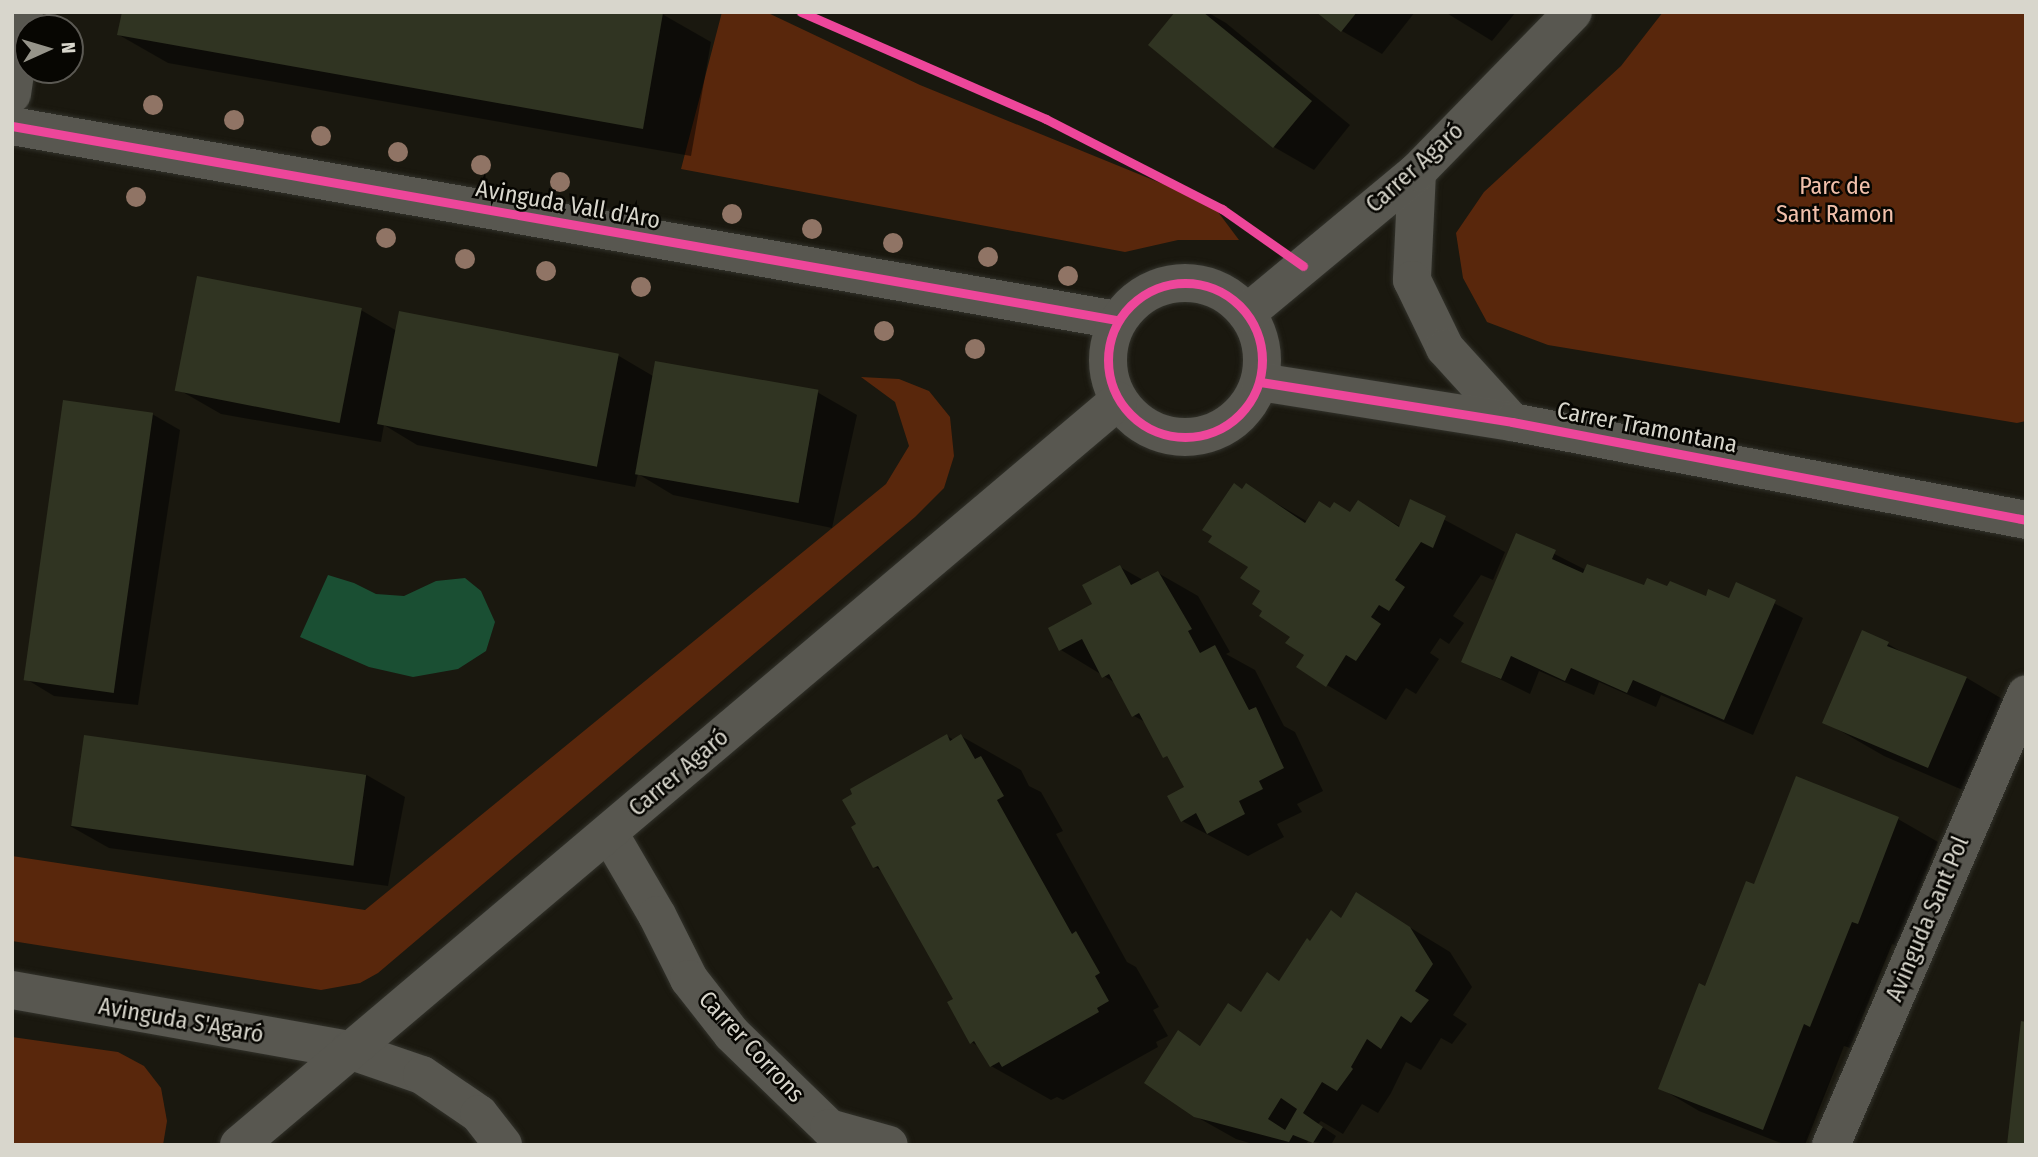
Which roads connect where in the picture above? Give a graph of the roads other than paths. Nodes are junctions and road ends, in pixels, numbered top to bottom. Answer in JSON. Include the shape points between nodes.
{"nodes":[{"id":1,"x":24,"y":12,"type":"edge"},
{"id":2,"x":1573,"y":12,"type":"edge"},
{"id":3,"x":12,"y":94,"type":"edge"},
{"id":4,"x":12,"y":126,"type":"edge"},
{"id":5,"x":1417,"y":172,"type":"junction"},
{"id":6,"x":1247,"y":313,"type":"junction"},
{"id":7,"x":1117,"y":320,"type":"junction"},
{"id":8,"x":1260,"y":382,"type":"junction"},
{"id":9,"x":1118,"y":401,"type":"junction"},
{"id":10,"x":1512,"y":422,"type":"junction"},
{"id":11,"x":2026,"y":520,"type":"edge"},
{"id":12,"x":2026,"y":694,"type":"edge"},
{"id":13,"x":609,"y":833,"type":"junction"},
{"id":14,"x":12,"y":990,"type":"edge"},
{"id":15,"x":349,"y":1050,"type":"junction"},
{"id":16,"x":239,"y":1145,"type":"edge"},
{"id":17,"x":503,"y":1145,"type":"edge"},
{"id":18,"x":889,"y":1145,"type":"edge"},
{"id":19,"x":1831,"y":1145,"type":"edge"}],
"edges":[{"from":1,"to":3,"type":"street"},
{"from":2,"to":5,"type":"street","name":"Carrer Agaró"},
{"from":4,"to":7,"type":"street","name":"Avinguda Vall d'Aro"},
{"from":5,"to":6,"type":"street","name":"Carrer Agaró"},
{"from":5,"to":10,"type":"street","via":[[1412,280],[1445,348]]},
{"from":6,"to":7,"type":"street","via":[[1221,291],[1187,282],[1160,286],[1137,298]]},
{"from":6,"to":8,"type":"street","via":[[1262,355]]},
{"from":7,"to":9,"type":"street","via":[[1108,344],[1107,371]]},
{"from":8,"to":9,"type":"street","via":[[1250,404],[1235,420],[1219,431],[1193,438],[1159,434],[1136,421]]},
{"from":8,"to":10,"type":"street","name":"Carrer Tramontana"},
{"from":9,"to":13,"type":"street","name":"Carrer Agaró"},
{"from":10,"to":11,"type":"street","name":"Carrer Tramontana"},
{"from":12,"to":19,"type":"street","name":"Avinguda Sant Pol"},
{"from":13,"to":15,"type":"street","name":"Carrer Agaró"},
{"from":13,"to":18,"type":"street","name":"Carrer Corrons","via":[[689,979],[732,1034],[829,1128]]},
{"from":14,"to":15,"type":"street","name":"Avinguda S'Agaró"},
{"from":15,"to":16,"type":"street","name":"Carrer Agaró"},
{"from":15,"to":17,"type":"street","name":"Avinguda S'Agaró","via":[[422,1074],[479,1114]]}]}
